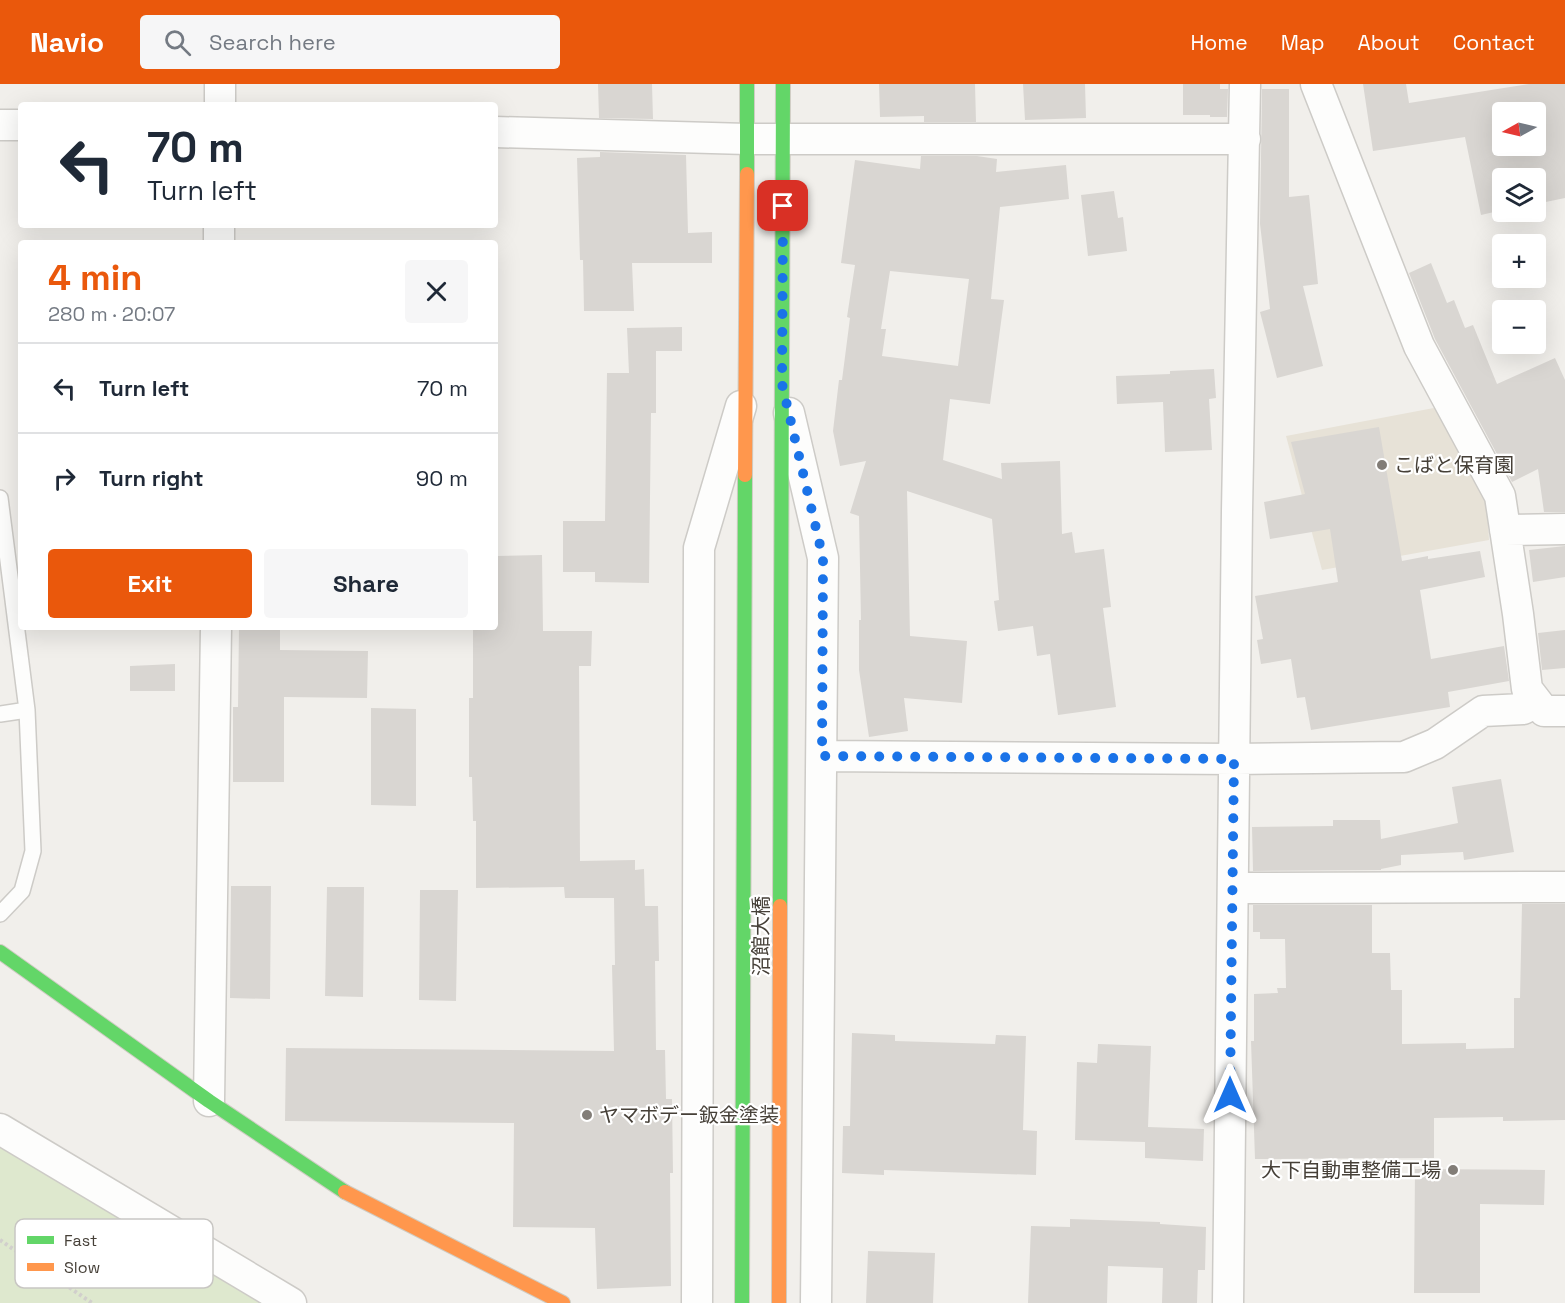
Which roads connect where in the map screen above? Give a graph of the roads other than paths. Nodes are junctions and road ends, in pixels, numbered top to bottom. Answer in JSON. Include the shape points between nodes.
{"nodes":[{"id":1,"x":220,"y":84,"type":"edge"},
{"id":2,"x":747,"y":84,"type":"edge"},
{"id":3,"x":783,"y":84,"type":"edge"},
{"id":4,"x":1245,"y":84,"type":"edge"},
{"id":5,"x":1316,"y":84,"type":"edge"},
{"id":6,"x":220,"y":102,"type":"edge"},
{"id":7,"x":0,"y":125,"type":"edge"},
{"id":8,"x":18,"y":125,"type":"edge"},
{"id":9,"x":498,"y":132,"type":"edge"},
{"id":10,"x":747,"y":139,"type":"junction"},
{"id":11,"x":783,"y":139,"type":"junction"},
{"id":12,"x":1245,"y":139,"type":"junction"},
{"id":13,"x":782,"y":384,"type":"junction"},
{"id":14,"x":745,"y":391,"type":"junction"},
{"id":15,"x":0,"y":498,"type":"edge"},
{"id":16,"x":1565,"y":529,"type":"edge"},
{"id":17,"x":1505,"y":530,"type":"junction"},
{"id":18,"x":216,"y":630,"type":"edge"},
{"id":19,"x":1537,"y":702,"type":"junction"},
{"id":20,"x":27,"y":710,"type":"junction"},
{"id":21,"x":1565,"y":711,"type":"edge"},
{"id":22,"x":0,"y":714,"type":"edge"},
{"id":23,"x":822,"y":756,"type":"junction"},
{"id":24,"x":1234,"y":759,"type":"junction"},
{"id":25,"x":1565,"y":887,"type":"edge"},
{"id":26,"x":1233,"y":888,"type":"junction"},
{"id":27,"x":0,"y":914,"type":"edge"},
{"id":28,"x":0,"y":952,"type":"edge"},
{"id":29,"x":209,"y":1101,"type":"junction"},
{"id":30,"x":0,"y":1129,"type":"edge"},
{"id":31,"x":151,"y":1219,"type":"edge"},
{"id":32,"x":213,"y":1256,"type":"edge"},
{"id":33,"x":291,"y":1303,"type":"edge"},
{"id":34,"x":563,"y":1303,"type":"edge"},
{"id":35,"x":697,"y":1303,"type":"edge"},
{"id":36,"x":742,"y":1303,"type":"edge"},
{"id":37,"x":779,"y":1303,"type":"edge"},
{"id":38,"x":816,"y":1303,"type":"edge"},
{"id":39,"x":1228,"y":1303,"type":"edge"}],
"edges":[{"from":1,"to":6,"type":"street"},
{"from":2,"to":10,"type":"street","name":"沼館大橋"},
{"from":3,"to":11,"type":"street","name":"沼館大橋"},
{"from":4,"to":12,"type":"street"},
{"from":5,"to":17,"type":"street","via":[[1419,346],[1500,496]]},
{"from":7,"to":8,"type":"street"},
{"from":9,"to":10,"type":"street"},
{"from":10,"to":11,"type":"street"},
{"from":10,"to":14,"type":"street","name":"沼館大橋"},
{"from":11,"to":12,"type":"street"},
{"from":11,"to":13,"type":"street","name":"沼館大橋"},
{"from":12,"to":24,"type":"street"},
{"from":13,"to":23,"type":"street","via":[[823,558]]},
{"from":13,"to":37,"type":"street","name":"沼館大橋"},
{"from":14,"to":35,"type":"street","via":[[699,548]]},
{"from":14,"to":36,"type":"street","name":"沼館大橋"},
{"from":15,"to":20,"type":"lane"},
{"from":16,"to":17,"type":"street"},
{"from":17,"to":19,"type":"street","via":[[1527,689]]},
{"from":18,"to":29,"type":"street"},
{"from":19,"to":21,"type":"street","via":[[1544,711]]},
{"from":19,"to":24,"type":"street","via":[[1523,709],[1483,711],[1435,744],[1404,757]]},
{"from":20,"to":22,"type":"lane"},
{"from":20,"to":27,"type":"lane","via":[[33,851],[22,891]]},
{"from":23,"to":24,"type":"street"},
{"from":23,"to":38,"type":"street"},
{"from":24,"to":26,"type":"street"},
{"from":25,"to":26,"type":"street"},
{"from":26,"to":39,"type":"street"},
{"from":28,"to":29,"type":"street"},
{"from":29,"to":34,"type":"street","via":[[349,1195]]},
{"from":30,"to":31,"type":"street"},
{"from":32,"to":33,"type":"street"}]}
